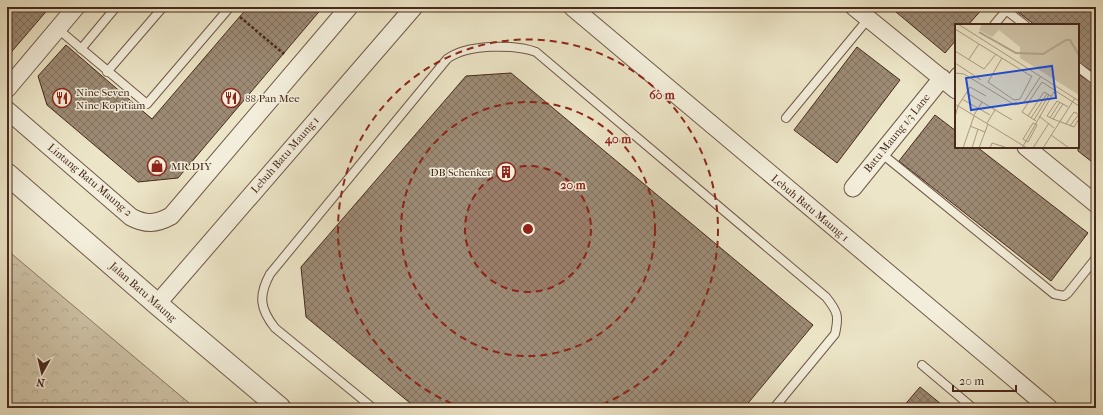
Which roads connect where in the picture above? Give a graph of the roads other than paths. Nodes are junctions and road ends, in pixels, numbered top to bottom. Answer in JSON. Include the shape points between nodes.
{"nodes":[{"id":1,"x":76,"y":7,"type":"edge"},
{"id":2,"x":116,"y":7,"type":"edge"},
{"id":3,"x":163,"y":7,"type":"edge"},
{"id":4,"x":349,"y":7,"type":"edge"},
{"id":5,"x":414,"y":7,"type":"edge"},
{"id":6,"x":572,"y":7,"type":"edge"},
{"id":7,"x":854,"y":7,"type":"edge"},
{"id":8,"x":230,"y":8,"type":"edge"},
{"id":9,"x":1006,"y":8,"type":"edge"},
{"id":10,"x":868,"y":19,"type":"junction"},
{"id":11,"x":995,"y":24,"type":"edge"},
{"id":12,"x":1023,"y":24,"type":"edge"},
{"id":13,"x":58,"y":29,"type":"junction"},
{"id":14,"x":81,"y":49,"type":"junction"},
{"id":15,"x":1079,"y":68,"type":"edge"},
{"id":16,"x":107,"y":72,"type":"junction"},
{"id":17,"x":950,"y":81,"type":"edge"},
{"id":18,"x":1096,"y":81,"type":"edge"},
{"id":19,"x":7,"y":89,"type":"edge"},
{"id":20,"x":7,"y":110,"type":"edge"},
{"id":21,"x":786,"y":118,"type":"dead end"},
{"id":22,"x":1027,"y":148,"type":"edge"},
{"id":23,"x":881,"y":153,"type":"junction"},
{"id":24,"x":7,"y":174,"type":"edge"},
{"id":25,"x":853,"y":188,"type":"dead end"},
{"id":26,"x":1096,"y":204,"type":"edge"},
{"id":27,"x":1096,"y":258,"type":"edge"},
{"id":28,"x":157,"y":304,"type":"junction"},
{"id":29,"x":922,"y":365,"type":"dead end"},
{"id":30,"x":280,"y":408,"type":"edge"},
{"id":31,"x":373,"y":408,"type":"edge"},
{"id":32,"x":774,"y":408,"type":"edge"},
{"id":33,"x":973,"y":408,"type":"edge"},
{"id":34,"x":1049,"y":408,"type":"edge"}],
"edges":[{"from":1,"to":13,"type":"street"},
{"from":2,"to":14,"type":"lane"},
{"from":3,"to":16,"type":"lane"},
{"from":4,"to":20,"type":"street","name":"Lintang Batu Maung 2","via":[[171,216],[162,221],[151,224],[131,217]]},
{"from":5,"to":28,"type":"street","name":"Lebuh Batu Maung 1"},
{"from":6,"to":34,"type":"street","name":"Lebuh Batu Maung 1"},
{"from":7,"to":10,"type":"street"},
{"from":8,"to":16,"type":"lane","via":[[147,104]]},
{"from":9,"to":11,"type":"lane"},
{"from":9,"to":12,"type":"lane"},
{"from":10,"to":17,"type":"street"},
{"from":10,"to":21,"type":"lane"},
{"from":13,"to":14,"type":"lane"},
{"from":13,"to":19,"type":"street"},
{"from":14,"to":16,"type":"lane"},
{"from":15,"to":18,"type":"lane"},
{"from":17,"to":23,"type":"street","name":"Batu Maung 1/3 Lane"},
{"from":22,"to":26,"type":"street"},
{"from":23,"to":25,"type":"street","name":"Batu Maung 1/3 Lane"},
{"from":23,"to":27,"type":"lane","via":[[1054,294],[1064,296],[1068,293]]},
{"from":24,"to":28,"type":"street","name":"Jalan Batu Maung"},
{"from":28,"to":30,"type":"street","name":"Jalan Batu Maung"},
{"from":29,"to":33,"type":"lane"},
{"from":31,"to":32,"type":"lane","via":[[275,328],[266,316],[262,302],[263,288],[270,274],[447,59],[464,50],[515,47],[536,52],[826,297],[835,308],[838,320],[835,334]]}]}
